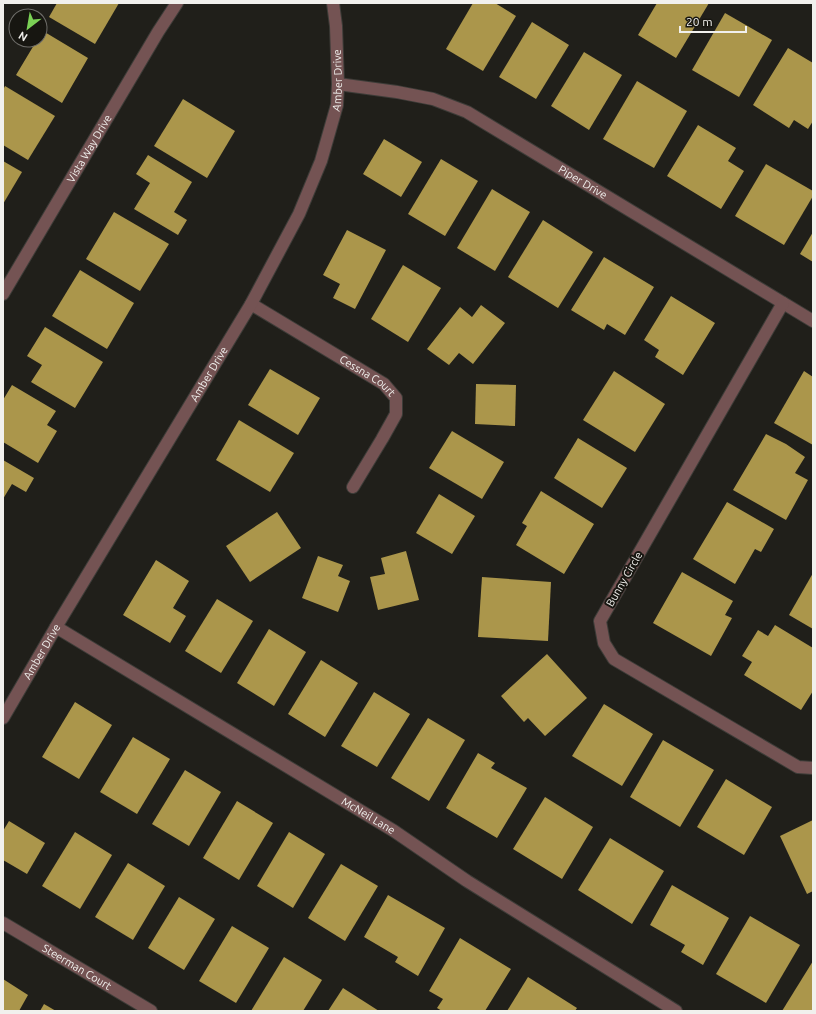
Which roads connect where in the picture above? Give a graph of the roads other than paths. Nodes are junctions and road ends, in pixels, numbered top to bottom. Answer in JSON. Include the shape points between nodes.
{"nodes":[{"id":1,"x":177,"y":3,"type":"edge"},
{"id":2,"x":333,"y":3,"type":"edge"},
{"id":3,"x":338,"y":84,"type":"junction"},
{"id":4,"x":3,"y":294,"type":"edge"},
{"id":5,"x":783,"y":303,"type":"junction"},
{"id":6,"x":251,"y":304,"type":"junction"},
{"id":7,"x":813,"y":321,"type":"edge"},
{"id":8,"x":353,"y":487,"type":"dead end"},
{"id":9,"x":56,"y":627,"type":"junction"},
{"id":10,"x":3,"y":718,"type":"edge"},
{"id":11,"x":813,"y":768,"type":"edge"},
{"id":12,"x":3,"y":923,"type":"edge"},
{"id":13,"x":151,"y":1011,"type":"edge"},
{"id":14,"x":676,"y":1011,"type":"edge"}],
"edges":[{"from":1,"to":4,"type":"street","name":"Vista Way Drive"},
{"from":2,"to":3,"type":"street","name":"Amber Drive"},
{"from":3,"to":5,"type":"street","name":"Piper Drive","via":[[433,99],[467,112]]},
{"from":3,"to":6,"type":"street","name":"Amber Drive","via":[[337,105],[321,162],[299,214]]},
{"from":5,"to":7,"type":"street","name":"Piper Drive"},
{"from":5,"to":11,"type":"street","name":"Bunny Circle","via":[[600,621],[604,643],[614,659],[798,767]]},
{"from":6,"to":8,"type":"street","name":"Cessna Court","via":[[384,384],[396,398],[396,414]]},
{"from":6,"to":9,"type":"street","name":"Amber Drive"},
{"from":9,"to":10,"type":"street","name":"Amber Drive"},
{"from":9,"to":14,"type":"street","name":"McNeil Lane","via":[[394,831],[467,880]]},
{"from":12,"to":13,"type":"street","name":"Steerman Court"}]}
